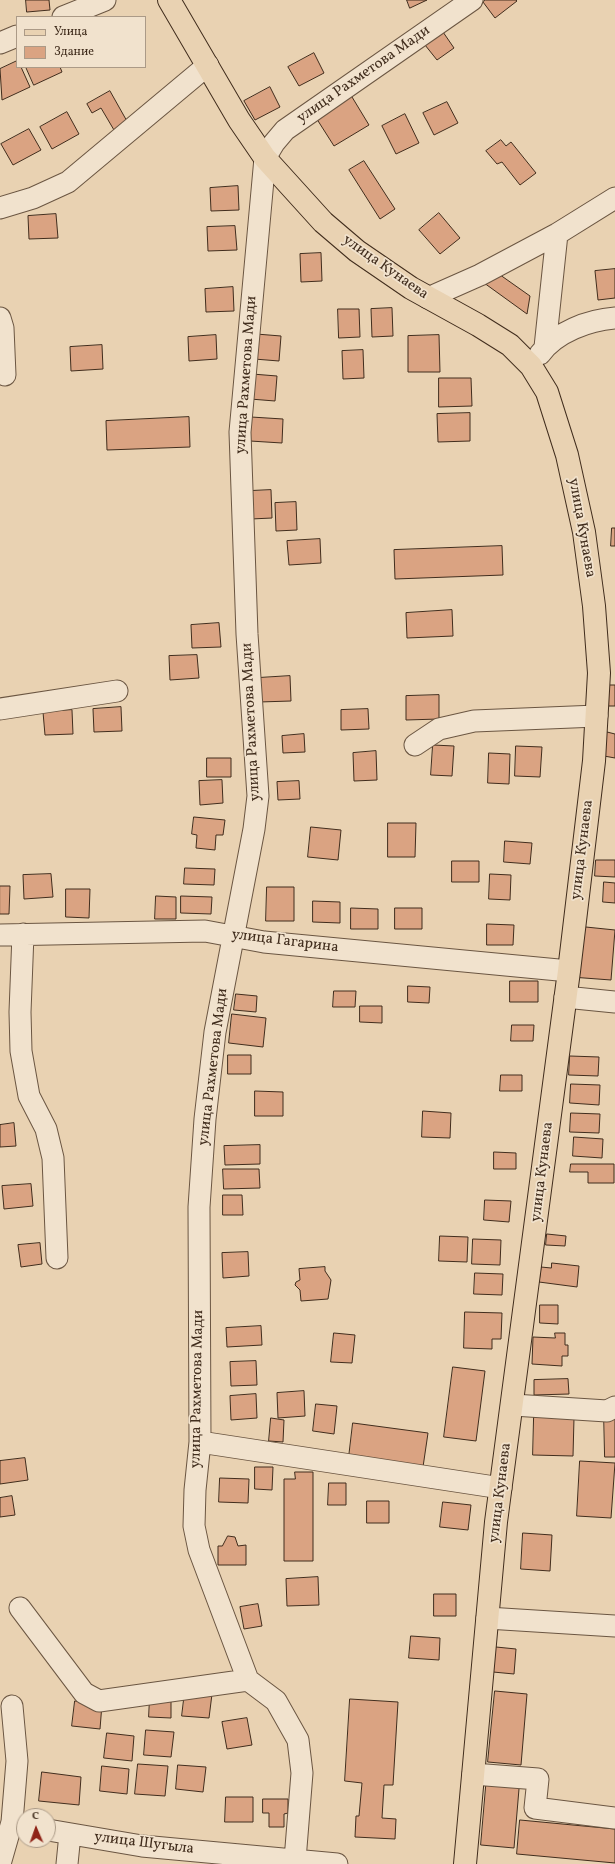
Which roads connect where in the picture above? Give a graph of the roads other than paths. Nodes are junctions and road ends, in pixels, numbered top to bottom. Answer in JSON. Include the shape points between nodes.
{"nodes":[{"id":1,"x":104,"y":0,"type":"edge"},
{"id":2,"x":169,"y":0,"type":"edge"},
{"id":3,"x":472,"y":0,"type":"edge"},
{"id":4,"x":65,"y":16,"type":"edge"},
{"id":5,"x":16,"y":36,"type":"edge"},
{"id":6,"x":0,"y":43,"type":"edge"},
{"id":7,"x":208,"y":65,"type":"junction"},
{"id":8,"x":265,"y":158,"type":"junction"},
{"id":9,"x":615,"y":198,"type":"edge"},
{"id":10,"x":0,"y":208,"type":"edge"},
{"id":11,"x":557,"y":234,"type":"junction"},
{"id":12,"x":428,"y":298,"type":"junction"},
{"id":13,"x":0,"y":318,"type":"edge"},
{"id":14,"x":615,"y":318,"type":"edge"},
{"id":15,"x":545,"y":347,"type":"junction"},
{"id":16,"x":532,"y":366,"type":"junction"},
{"id":17,"x":5,"y":375,"type":"dead end"},
{"id":18,"x":117,"y":691,"type":"dead end"},
{"id":19,"x":0,"y":709,"type":"edge"},
{"id":20,"x":597,"y":716,"type":"junction"},
{"id":21,"x":415,"y":745,"type":"dead end"},
{"id":22,"x":23,"y":934,"type":"junction"},
{"id":23,"x":0,"y":935,"type":"edge"},
{"id":24,"x":234,"y":937,"type":"junction"},
{"id":25,"x":569,"y":971,"type":"junction"},
{"id":26,"x":565,"y":997,"type":"junction"},
{"id":27,"x":615,"y":1002,"type":"edge"},
{"id":28,"x":57,"y":1258,"type":"dead end"},
{"id":29,"x":513,"y":1405,"type":"junction"},
{"id":30,"x":615,"y":1407,"type":"edge"},
{"id":31,"x":200,"y":1442,"type":"junction"},
{"id":32,"x":501,"y":1488,"type":"junction"},
{"id":33,"x":20,"y":1608,"type":"dead end"},
{"id":34,"x":487,"y":1618,"type":"junction"},
{"id":35,"x":615,"y":1626,"type":"edge"},
{"id":36,"x":248,"y":1680,"type":"junction"},
{"id":37,"x":12,"y":1706,"type":"dead end"},
{"id":38,"x":473,"y":1774,"type":"junction"},
{"id":39,"x":615,"y":1818,"type":"edge"},
{"id":40,"x":12,"y":1822,"type":"edge"},
{"id":41,"x":56,"y":1831,"type":"edge"},
{"id":42,"x":70,"y":1834,"type":"junction"},
{"id":43,"x":295,"y":1860,"type":"junction"},
{"id":44,"x":0,"y":1864,"type":"edge"},
{"id":45,"x":68,"y":1864,"type":"edge"},
{"id":46,"x":337,"y":1864,"type":"edge"},
{"id":47,"x":465,"y":1864,"type":"edge"}],
"edges":[{"from":1,"to":4,"type":"street"},
{"from":2,"to":7,"type":"main road","name":"улица Кунаева"},
{"from":3,"to":8,"type":"street","name":"улица Рахметова Мади","via":[[286,130]]},
{"from":5,"to":6,"type":"street"},
{"from":7,"to":8,"type":"main road","name":"улица Кунаева","via":[[239,120]]},
{"from":7,"to":10,"type":"street","via":[[68,182],[33,198]]},
{"from":8,"to":12,"type":"main road","name":"улица Кунаева","via":[[323,222],[357,252]]},
{"from":8,"to":24,"type":"street","name":"улица Рахметова Мади","via":[[240,432],[247,634],[258,796]]},
{"from":9,"to":11,"type":"street"},
{"from":11,"to":12,"type":"street","via":[[480,275]]},
{"from":11,"to":15,"type":"street"},
{"from":12,"to":16,"type":"main road","name":"улица Кунаева","via":[[510,345]]},
{"from":13,"to":17,"type":"street","via":[[3,328]]},
{"from":14,"to":15,"type":"street","via":[[570,330]]},
{"from":15,"to":16,"type":"street"},
{"from":16,"to":20,"type":"main road","name":"улица Кунаева","via":[[547,392],[565,448],[584,532],[594,606],[599,673]]},
{"from":18,"to":19,"type":"street"},
{"from":20,"to":21,"type":"street","via":[[474,721],[439,729]]},
{"from":20,"to":25,"type":"main road","name":"улица Кунаева"},
{"from":22,"to":23,"type":"street","name":"улица Гагарина"},
{"from":22,"to":24,"type":"street","name":"улица Гагарина","via":[[205,931]]},
{"from":22,"to":28,"type":"street","via":[[21,1051],[29,1096],[46,1129],[54,1158]]},
{"from":24,"to":25,"type":"street","name":"улица Гагарина"},
{"from":24,"to":31,"type":"street","name":"улица Рахметова Мади","via":[[215,1032],[204,1126],[199,1207]]},
{"from":25,"to":26,"type":"main road","name":"улица Кунаева"},
{"from":26,"to":27,"type":"street"},
{"from":26,"to":29,"type":"main road","name":"улица Кунаева"},
{"from":29,"to":30,"type":"street","via":[[607,1411]]},
{"from":29,"to":32,"type":"main road","name":"улица Кунаева"},
{"from":31,"to":32,"type":"street"},
{"from":31,"to":36,"type":"street","name":"улица Рахметова Мади","via":[[194,1526],[199,1550]]},
{"from":32,"to":34,"type":"main road","name":"улица Кунаева"},
{"from":33,"to":36,"type":"street","via":[[84,1693],[99,1701]]},
{"from":34,"to":35,"type":"street"},
{"from":34,"to":38,"type":"main road","name":"улица Кунаева"},
{"from":36,"to":43,"type":"street","via":[[276,1701],[298,1740],[302,1773]]},
{"from":37,"to":40,"type":"street","via":[[17,1761]]},
{"from":38,"to":39,"type":"street","via":[[538,1778],[534,1808]]},
{"from":38,"to":47,"type":"main road","name":"улица Кунаева"},
{"from":40,"to":44,"type":"street"},
{"from":41,"to":42,"type":"street","name":"улица Шугыла"},
{"from":42,"to":43,"type":"street","name":"улица Шугыла","via":[[142,1846]]},
{"from":42,"to":45,"type":"street"},
{"from":43,"to":46,"type":"street","name":"улица Шугыла"}]}
